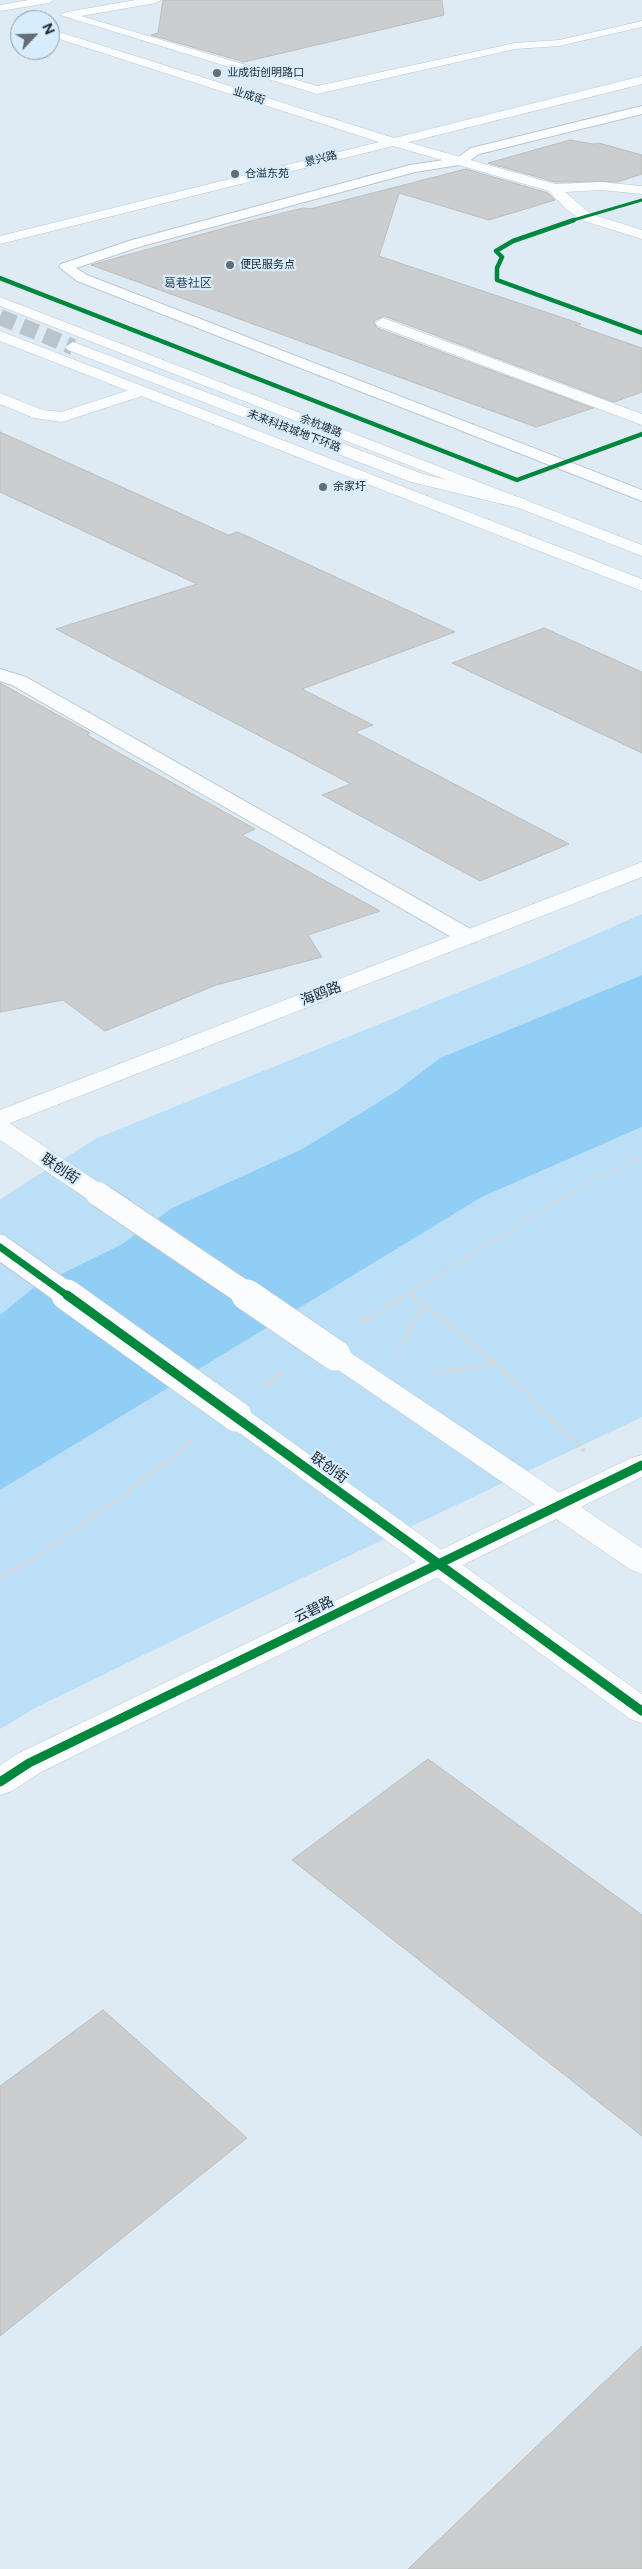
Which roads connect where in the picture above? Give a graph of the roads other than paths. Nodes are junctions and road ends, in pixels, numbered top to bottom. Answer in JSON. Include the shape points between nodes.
{"nodes":[{"id":1,"x":8,"y":0,"type":"edge"},
{"id":2,"x":50,"y":0,"type":"edge"},
{"id":3,"x":156,"y":0,"type":"edge"},
{"id":4,"x":0,"y":1,"type":"edge"},
{"id":5,"x":0,"y":8,"type":"edge"},
{"id":6,"x":642,"y":24,"type":"edge"},
{"id":7,"x":60,"y":35,"type":"edge"},
{"id":8,"x":642,"y":80,"type":"edge"},
{"id":9,"x":642,"y":91,"type":"edge"},
{"id":10,"x":642,"y":110,"type":"edge"},
{"id":11,"x":390,"y":141,"type":"junction"},
{"id":12,"x":415,"y":148,"type":"junction"},
{"id":13,"x":461,"y":161,"type":"junction"},
{"id":14,"x":554,"y":188,"type":"junction"},
{"id":15,"x":642,"y":190,"type":"edge"},
{"id":16,"x":642,"y":235,"type":"edge"},
{"id":17,"x":0,"y":240,"type":"edge"},
{"id":18,"x":0,"y":251,"type":"edge"},
{"id":19,"x":0,"y":301,"type":"edge"},
{"id":20,"x":383,"y":323,"type":"dead end"},
{"id":21,"x":0,"y":336,"type":"edge"},
{"id":22,"x":142,"y":391,"type":"junction"},
{"id":23,"x":4,"y":403,"type":"edge"},
{"id":24,"x":642,"y":420,"type":"edge"},
{"id":25,"x":642,"y":496,"type":"edge"},
{"id":26,"x":519,"y":503,"type":"junction"},
{"id":27,"x":477,"y":520,"type":"junction"},
{"id":28,"x":642,"y":551,"type":"edge"},
{"id":29,"x":642,"y":585,"type":"edge"},
{"id":30,"x":0,"y":674,"type":"edge"},
{"id":31,"x":642,"y":869,"type":"edge"},
{"id":32,"x":468,"y":937,"type":"junction"},
{"id":33,"x":0,"y":1119,"type":"edge"},
{"id":34,"x":0,"y":1128,"type":"edge"},
{"id":35,"x":0,"y":1247,"type":"edge"},
{"id":36,"x":642,"y":1465,"type":"edge"},
{"id":37,"x":558,"y":1506,"type":"junction"},
{"id":38,"x":439,"y":1563,"type":"junction"},
{"id":39,"x":642,"y":1563,"type":"edge"},
{"id":40,"x":642,"y":1711,"type":"edge"},
{"id":41,"x":0,"y":1782,"type":"edge"}],
"edges":[{"from":1,"to":4,"type":"street"},
{"from":2,"to":5,"type":"street"},
{"from":3,"to":6,"type":"street","via":[[66,15],[317,90],[516,46],[559,43]]},
{"from":7,"to":11,"type":"street","name":"业成街"},
{"from":8,"to":11,"type":"street","name":"景兴路"},
{"from":9,"to":12,"type":"street","name":"景兴路"},
{"from":10,"to":13,"type":"lane","via":[[475,151]]},
{"from":11,"to":12,"type":"street","name":"业成街"},
{"from":11,"to":17,"type":"street","name":"景兴路"},
{"from":12,"to":13,"type":"street","name":"业成街"},
{"from":12,"to":18,"type":"street","name":"景兴路"},
{"from":13,"to":14,"type":"street","name":"业成街"},
{"from":13,"to":25,"type":"lane","via":[[414,168],[136,243],[66,267],[82,278]]},
{"from":14,"to":15,"type":"street","via":[[594,186]]},
{"from":14,"to":16,"type":"street","via":[[586,217]]},
{"from":19,"to":26,"type":"street","name":"余杭塘路"},
{"from":20,"to":24,"type":"street"},
{"from":21,"to":22,"type":"street"},
{"from":22,"to":23,"type":"street","via":[[62,417],[40,415]]},
{"from":22,"to":27,"type":"street"},
{"from":26,"to":27,"type":"street","name":"未来科技城地下环路","via":[[417,478],[69,349],[414,484]]},
{"from":26,"to":28,"type":"street","name":"余杭塘路"},
{"from":27,"to":29,"type":"street"},
{"from":30,"to":32,"type":"lane","via":[[19,681]]},
{"from":31,"to":32,"type":"street","name":"海鸥路"},
{"from":32,"to":33,"type":"street","name":"海鸥路"},
{"from":34,"to":37,"type":"street","name":"联创街","bridge":true},
{"from":35,"to":38,"type":"street","name":"联创街","bridge":true},
{"from":36,"to":37,"type":"street","name":"云碧路"},
{"from":37,"to":38,"type":"street","name":"云碧路"},
{"from":37,"to":39,"type":"street","name":"联创街"},
{"from":38,"to":40,"type":"street","name":"联创街"},
{"from":38,"to":41,"type":"street","name":"云碧路","via":[[29,1763]]}]}
